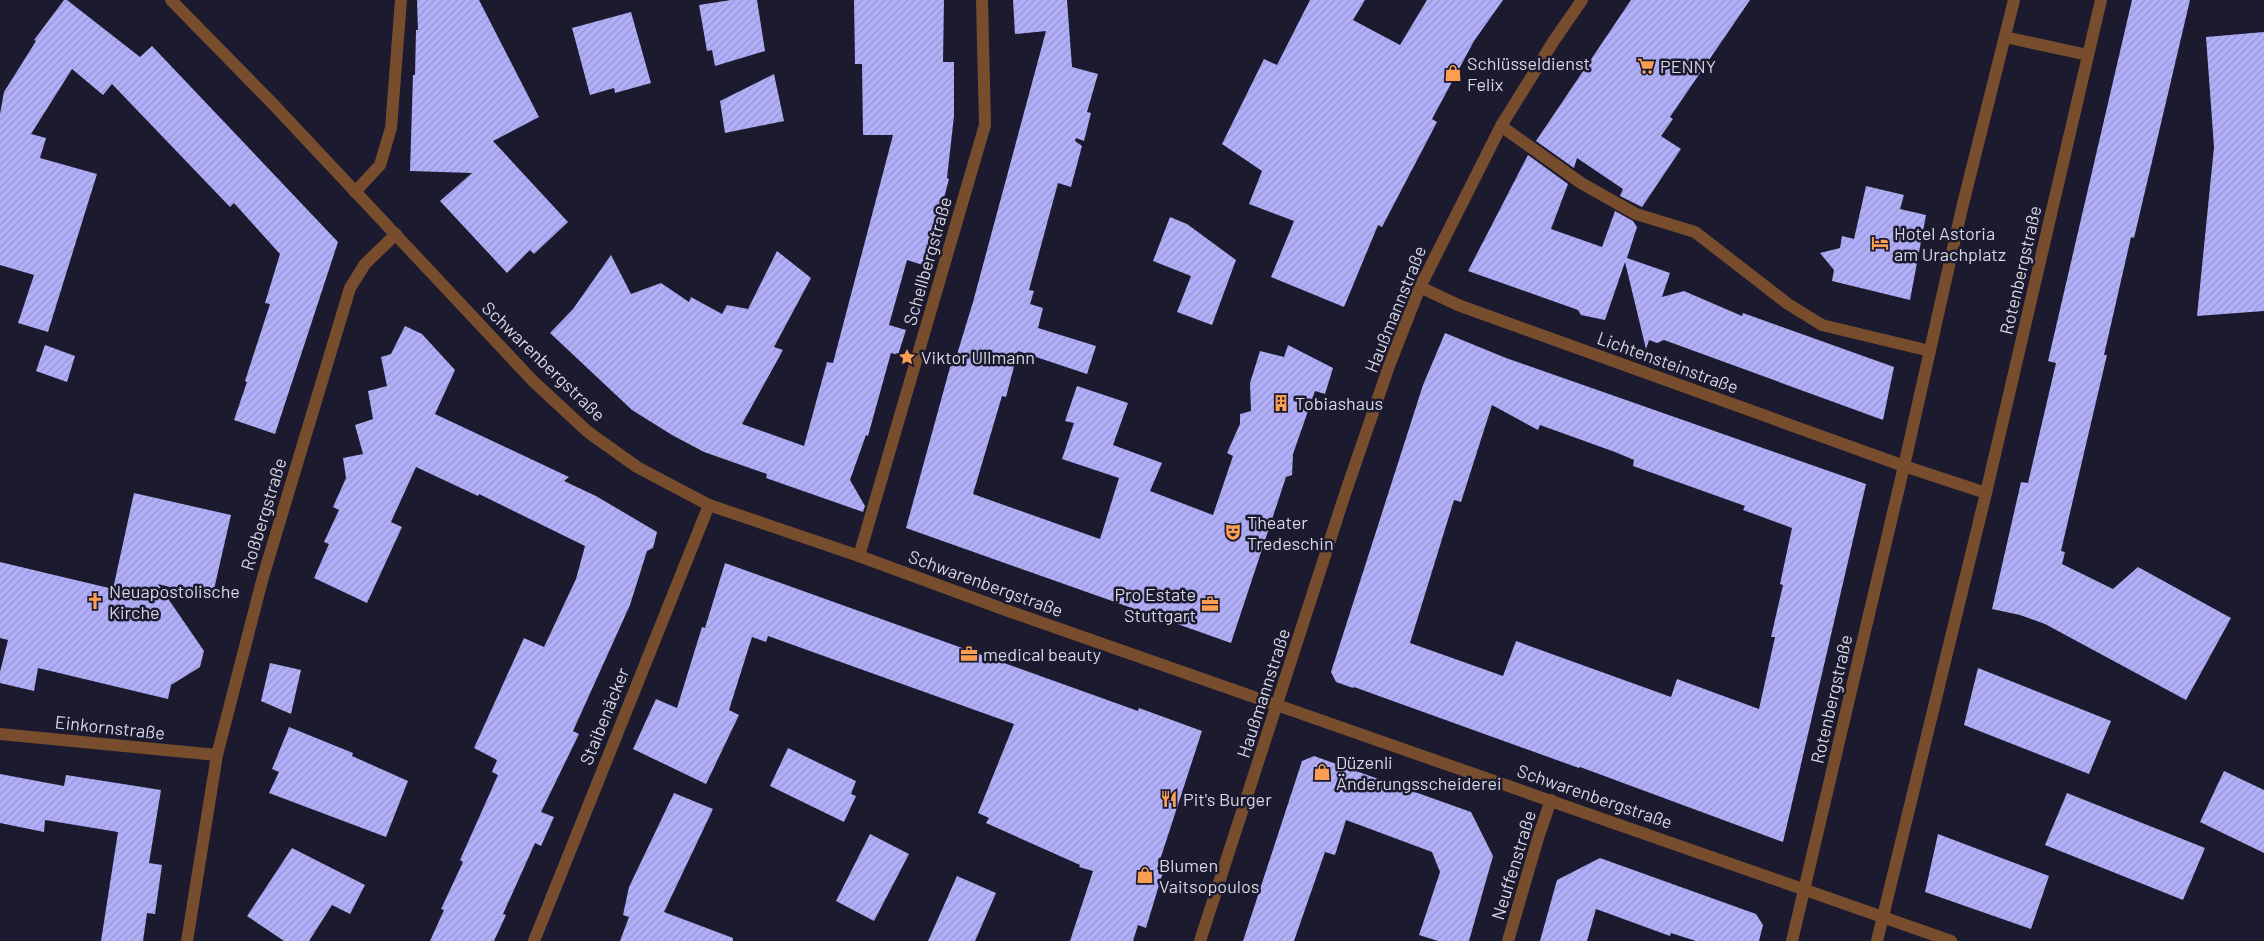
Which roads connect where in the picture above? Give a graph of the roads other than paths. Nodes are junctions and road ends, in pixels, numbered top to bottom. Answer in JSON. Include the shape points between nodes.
{"nodes":[{"id":1,"x":170,"y":0,"type":"edge"},
{"id":2,"x":401,"y":0,"type":"edge"},
{"id":3,"x":982,"y":0,"type":"edge"},
{"id":4,"x":1582,"y":0,"type":"edge"},
{"id":5,"x":2014,"y":0,"type":"edge"},
{"id":6,"x":2101,"y":0,"type":"edge"},
{"id":7,"x":2005,"y":37,"type":"junction"},
{"id":8,"x":2088,"y":55,"type":"junction"},
{"id":9,"x":1501,"y":126,"type":"junction"},
{"id":10,"x":355,"y":192,"type":"junction"},
{"id":11,"x":396,"y":234,"type":"junction"},
{"id":12,"x":1420,"y":287,"type":"junction"},
{"id":13,"x":1930,"y":351,"type":"junction"},
{"id":14,"x":1904,"y":466,"type":"junction"},
{"id":15,"x":1986,"y":492,"type":"junction"},
{"id":16,"x":709,"y":505,"type":"junction"},
{"id":17,"x":859,"y":556,"type":"junction"},
{"id":18,"x":1278,"y":705,"type":"junction"},
{"id":19,"x":0,"y":734,"type":"edge"},
{"id":20,"x":217,"y":755,"type":"junction"},
{"id":21,"x":1551,"y":800,"type":"junction"},
{"id":22,"x":1804,"y":888,"type":"junction"},
{"id":23,"x":1884,"y":916,"type":"junction"},
{"id":24,"x":187,"y":941,"type":"edge"},
{"id":25,"x":534,"y":941,"type":"edge"},
{"id":26,"x":1200,"y":941,"type":"edge"},
{"id":27,"x":1508,"y":941,"type":"edge"},
{"id":28,"x":1792,"y":941,"type":"edge"},
{"id":29,"x":1878,"y":941,"type":"edge"},
{"id":30,"x":1952,"y":941,"type":"edge"}],
"edges":[{"from":1,"to":10,"type":"street","name":"Schwarenbergstraße"},
{"from":2,"to":10,"type":"street","via":[[391,128],[380,165]]},
{"from":3,"to":17,"type":"street","name":"Schellbergstraße","via":[[985,125]]},
{"from":4,"to":9,"type":"street","name":"Haußmannstraße","via":[[1552,42]]},
{"from":5,"to":7,"type":"street","name":"Rotenbergstraße"},
{"from":6,"to":8,"type":"street","name":"Rotenbergstraße"},
{"from":7,"to":8,"type":"street"},
{"from":7,"to":13,"type":"street","name":"Rotenbergstraße"},
{"from":8,"to":15,"type":"street","name":"Rotenbergstraße"},
{"from":9,"to":12,"type":"street","name":"Haußmannstraße"},
{"from":9,"to":13,"type":"street","via":[[1581,183],[1636,214],[1695,232],[1788,304],[1822,325]]},
{"from":10,"to":11,"type":"street","name":"Schwarenbergstraße"},
{"from":11,"to":16,"type":"street","name":"Schwarenbergstraße","via":[[533,381],[588,432],[637,467]]},
{"from":11,"to":20,"type":"street","name":"Roßbergstraße","via":[[365,264],[350,288],[263,577]]},
{"from":12,"to":14,"type":"street","name":"Lichtensteinstraße","via":[[1458,305]]},
{"from":12,"to":18,"type":"street","name":"Haußmannstraße","via":[[1345,494]]},
{"from":13,"to":14,"type":"street","name":"Rotenbergstraße"},
{"from":14,"to":15,"type":"street"},
{"from":14,"to":22,"type":"street","name":"Rotenbergstraße"},
{"from":15,"to":23,"type":"street","name":"Rotenbergstraße"},
{"from":16,"to":17,"type":"street","name":"Schwarenbergstraße"},
{"from":16,"to":25,"type":"street","name":"Staibenäcker"},
{"from":17,"to":18,"type":"street","name":"Schwarenbergstraße"},
{"from":18,"to":21,"type":"street","name":"Schwarenbergstraße"},
{"from":18,"to":26,"type":"street","name":"Haußmannstraße"},
{"from":19,"to":20,"type":"street","name":"Einkornstraße"},
{"from":20,"to":24,"type":"street","name":"Roßbergstraße"},
{"from":21,"to":22,"type":"street","name":"Schwarenbergstraße"},
{"from":21,"to":27,"type":"street","name":"Neuffenstraße"},
{"from":22,"to":23,"type":"street","name":"Schwarenbergstraße"},
{"from":22,"to":28,"type":"street","name":"Rotenbergstraße"},
{"from":23,"to":29,"type":"street","name":"Rotenbergstraße"},
{"from":23,"to":30,"type":"street","name":"Schwarenbergstraße"}]}
